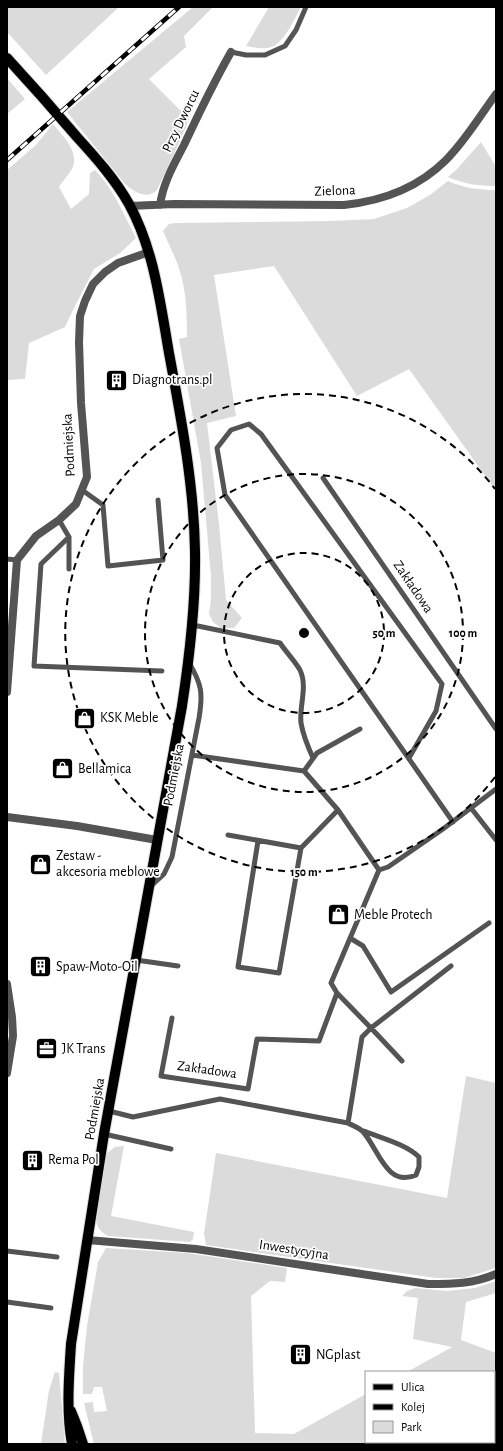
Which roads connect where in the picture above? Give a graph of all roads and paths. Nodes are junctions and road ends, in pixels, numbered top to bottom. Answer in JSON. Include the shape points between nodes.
{"nodes":[{"id":1,"x":306,"y":7,"type":"edge"},
{"id":2,"x":231,"y":52,"type":"joint"},
{"id":3,"x":7,"y":58,"type":"edge"},
{"id":4,"x":496,"y":94,"type":"edge"},
{"id":5,"x":160,"y":205,"type":"junction"},
{"id":6,"x":130,"y":206,"type":"junction"},
{"id":7,"x":149,"y":252,"type":"junction"},
{"id":8,"x":323,"y":478,"type":"dead end"},
{"id":9,"x":82,"y":490,"type":"junction"},
{"id":10,"x":158,"y":500,"type":"dead end"},
{"id":11,"x":59,"y":520,"type":"junction"},
{"id":12,"x":70,"y":537,"type":"junction"},
{"id":13,"x":7,"y":560,"type":"edge"},
{"id":14,"x":17,"y":560,"type":"junction"},
{"id":15,"x":69,"y":570,"type":"dead end"},
{"id":16,"x":193,"y":625,"type":"junction"},
{"id":17,"x":8,"y":658,"type":"edge"},
{"id":18,"x":189,"y":662,"type":"junction"},
{"id":19,"x":162,"y":671,"type":"dead end"},
{"id":20,"x":7,"y":692,"type":"edge"},
{"id":21,"x":360,"y":729,"type":"dead end"},
{"id":22,"x":496,"y":729,"type":"edge"},
{"id":23,"x":192,"y":755,"type":"junction"},
{"id":24,"x":313,"y":758,"type":"junction"},
{"id":25,"x":408,"y":758,"type":"junction"},
{"id":26,"x":304,"y":772,"type":"junction"},
{"id":27,"x":496,"y":789,"type":"edge"},
{"id":28,"x":471,"y":808,"type":"junction"},
{"id":29,"x":338,"y":810,"type":"junction"},
{"id":30,"x":7,"y":817,"type":"edge"},
{"id":31,"x":453,"y":822,"type":"junction"},
{"id":32,"x":228,"y":836,"type":"dead end"},
{"id":33,"x":157,"y":840,"type":"junction"},
{"id":34,"x":496,"y":840,"type":"edge"},
{"id":35,"x":258,"y":841,"type":"junction"},
{"id":36,"x":301,"y":848,"type":"junction"},
{"id":37,"x":379,"y":870,"type":"junction"},
{"id":38,"x":149,"y":888,"type":"junction"},
{"id":39,"x":489,"y":923,"type":"dead end"},
{"id":40,"x":350,"y":938,"type":"junction"},
{"id":41,"x":136,"y":960,"type":"junction"},
{"id":42,"x":178,"y":966,"type":"dead end"},
{"id":43,"x":451,"y":966,"type":"dead end"},
{"id":44,"x":7,"y":984,"type":"edge"},
{"id":45,"x":337,"y":993,"type":"junction"},
{"id":46,"x":172,"y":1018,"type":"dead end"},
{"id":47,"x":371,"y":1028,"type":"junction"},
{"id":48,"x":402,"y":1061,"type":"dead end"},
{"id":49,"x":7,"y":1073,"type":"edge"},
{"id":50,"x":109,"y":1111,"type":"junction"},
{"id":51,"x":348,"y":1123,"type":"junction"},
{"id":52,"x":364,"y":1131,"type":"junction"},
{"id":53,"x":104,"y":1134,"type":"junction"},
{"id":54,"x":172,"y":1150,"type":"dead end"},
{"id":55,"x":87,"y":1240,"type":"junction"},
{"id":56,"x":7,"y":1251,"type":"edge"},
{"id":57,"x":57,"y":1257,"type":"dead end"},
{"id":58,"x":496,"y":1274,"type":"edge"},
{"id":59,"x":7,"y":1302,"type":"edge"},
{"id":60,"x":51,"y":1308,"type":"dead end"},
{"id":61,"x":70,"y":1408,"type":"junction"},
{"id":62,"x":72,"y":1444,"type":"edge"},
{"id":63,"x":83,"y":1444,"type":"edge"}],
"edges":[{"from":1,"to":2,"type":"lane","via":[[296,30],[285,46],[265,55]]},
{"from":2,"to":5,"type":"street","name":"Przy Dworcu","via":[[169,175]]},
{"from":3,"to":6,"type":"main road","name":"Podmiejska","via":[[103,166]]},
{"from":4,"to":5,"type":"street","name":"Zielona","via":[[446,161],[421,180],[385,197],[344,205]]},
{"from":5,"to":6,"type":"street","name":"Zielona"},
{"from":6,"to":7,"type":"main road","name":"Podmiejska"},
{"from":7,"to":9,"type":"street","name":"Podmiejska","via":[[118,263],[93,284],[80,316],[80,380],[87,477]]},
{"from":7,"to":16,"type":"main road","name":"Podmiejska","via":[[156,278],[188,462],[195,550]]},
{"from":8,"to":22,"type":"lane","name":"Zakładowa"},
{"from":9,"to":10,"type":"lane","via":[[103,505],[108,566],[163,560]]},
{"from":9,"to":11,"type":"street","name":"Podmiejska","via":[[76,504]]},
{"from":11,"to":12,"type":"lane"},
{"from":11,"to":14,"type":"street","name":"Podmiejska","via":[[36,536]]},
{"from":12,"to":15,"type":"lane"},
{"from":12,"to":19,"type":"lane","via":[[41,564],[34,666]]},
{"from":13,"to":14,"type":"lane"},
{"from":14,"to":17,"type":"street"},
{"from":16,"to":18,"type":"main road","name":"Podmiejska"},
{"from":16,"to":24,"type":"lane","via":[[280,643],[302,676],[304,692],[301,722]]},
{"from":17,"to":20,"type":"street"},
{"from":18,"to":23,"type":"lane","name":"Podmiejska","via":[[199,681],[202,700]]},
{"from":18,"to":33,"type":"main road","name":"Podmiejska"},
{"from":21,"to":24,"type":"lane","via":[[317,753]]},
{"from":23,"to":26,"type":"lane"},
{"from":23,"to":38,"type":"lane","name":"Podmiejska","via":[[172,857],[164,874]]},
{"from":24,"to":26,"type":"lane"},
{"from":25,"to":25,"type":"lane","via":[[225,495],[217,448],[231,430],[250,424],[261,434],[442,684],[436,711]]},
{"from":25,"to":31,"type":"lane"},
{"from":26,"to":29,"type":"lane"},
{"from":27,"to":28,"type":"lane"},
{"from":28,"to":31,"type":"lane"},
{"from":28,"to":34,"type":"lane"},
{"from":29,"to":36,"type":"lane"},
{"from":29,"to":37,"type":"lane"},
{"from":30,"to":33,"type":"street"},
{"from":31,"to":37,"type":"lane","via":[[388,867]]},
{"from":32,"to":35,"type":"lane"},
{"from":33,"to":38,"type":"main road","name":"Podmiejska"},
{"from":35,"to":36,"type":"lane"},
{"from":35,"to":36,"type":"lane","via":[[238,967],[279,973]]},
{"from":37,"to":40,"type":"lane"},
{"from":38,"to":41,"type":"main road","name":"Podmiejska"},
{"from":39,"to":40,"type":"lane","via":[[391,992],[363,946]]},
{"from":40,"to":45,"type":"lane","via":[[331,983]]},
{"from":41,"to":42,"type":"lane"},
{"from":41,"to":50,"type":"main road","name":"Podmiejska"},
{"from":43,"to":47,"type":"lane"},
{"from":44,"to":49,"type":"street","via":[[13,1036]]},
{"from":45,"to":46,"type":"lane","name":"Zakładowa","via":[[318,1041],[257,1039],[248,1088],[161,1076]]},
{"from":45,"to":47,"type":"lane"},
{"from":47,"to":48,"type":"lane"},
{"from":47,"to":51,"type":"lane","via":[[362,1037]]},
{"from":50,"to":51,"type":"lane","via":[[133,1117],[220,1099]]},
{"from":50,"to":53,"type":"main road","name":"Podmiejska"},
{"from":51,"to":52,"type":"lane"},
{"from":52,"to":52,"type":"lane","via":[[390,1172],[399,1177],[409,1178],[416,1175],[419,1157],[414,1152]]},
{"from":53,"to":54,"type":"lane"},
{"from":53,"to":55,"type":"main road","name":"Podmiejska"},
{"from":55,"to":58,"type":"street","name":"Inwestycyjna","via":[[196,1249],[428,1284],[462,1284]]},
{"from":55,"to":61,"type":"main road","name":"Podmiejska","via":[[71,1344]]},
{"from":56,"to":57,"type":"lane"},
{"from":59,"to":60,"type":"lane"},
{"from":61,"to":62,"type":"main road","name":"Podmiejska","via":[[69,1427]]},
{"from":61,"to":63,"type":"main road","name":"Podmiejska"}]}
